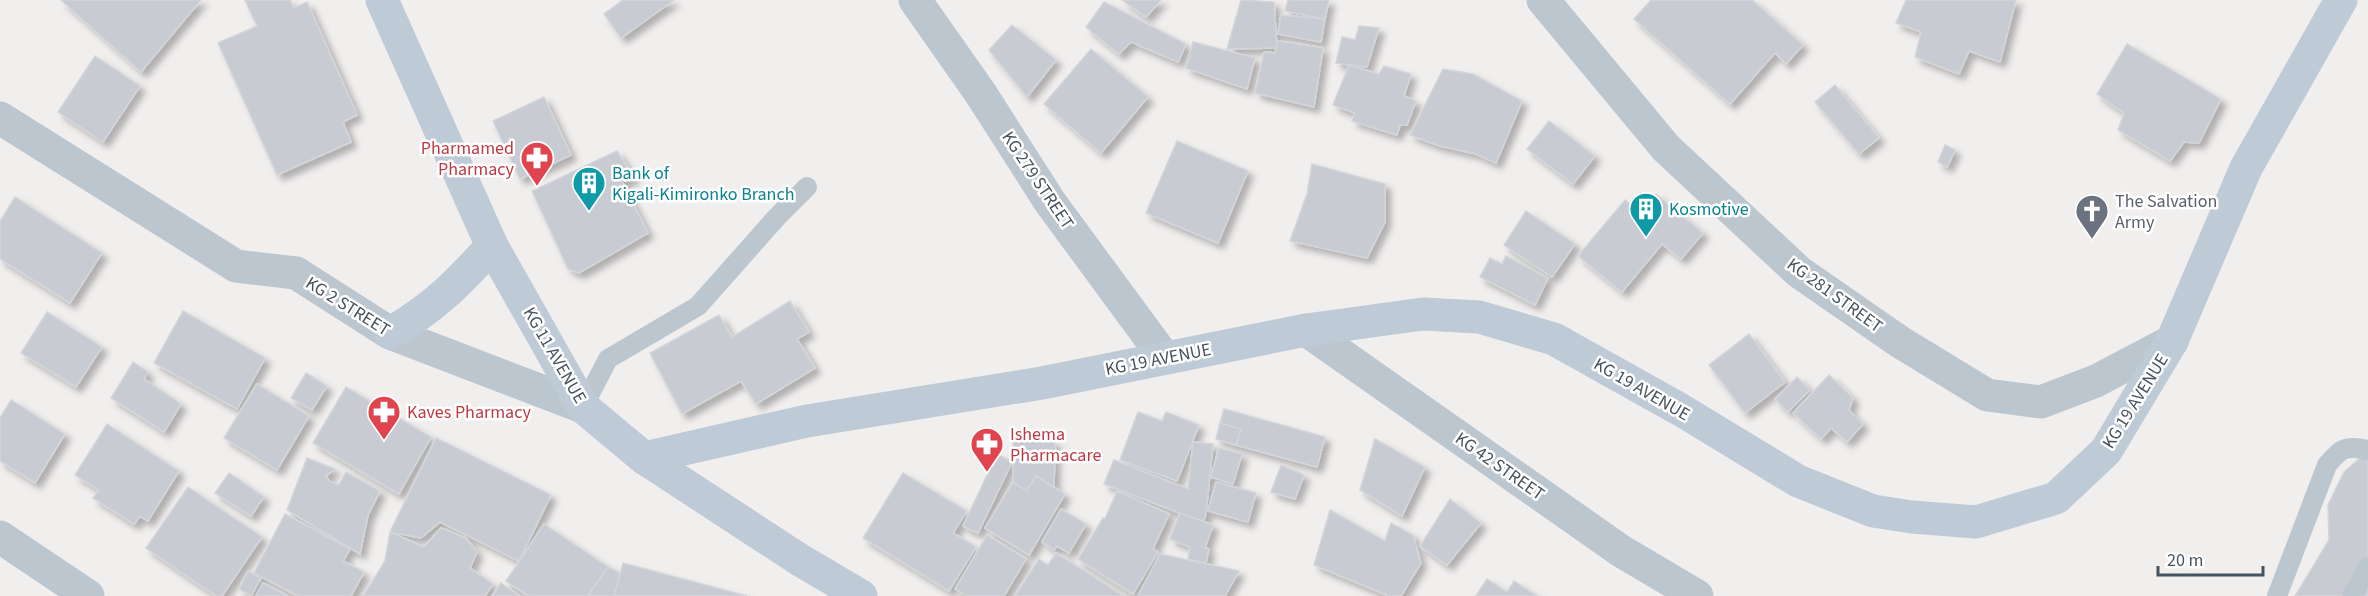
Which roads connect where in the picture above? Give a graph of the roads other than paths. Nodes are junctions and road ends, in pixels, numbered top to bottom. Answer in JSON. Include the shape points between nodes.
{"nodes":[{"id":1,"x":382,"y":0,"type":"edge"},
{"id":2,"x":915,"y":0,"type":"edge"},
{"id":3,"x":1543,"y":0,"type":"edge"},
{"id":4,"x":2341,"y":0,"type":"edge"},
{"id":5,"x":0,"y":118,"type":"edge"},
{"id":6,"x":807,"y":187,"type":"dead end"},
{"id":7,"x":492,"y":246,"type":"junction"},
{"id":8,"x":1306,"y":330,"type":"junction"},
{"id":9,"x":390,"y":333,"type":"junction"},
{"id":10,"x":2172,"y":341,"type":"junction"},
{"id":11,"x":1164,"y":357,"type":"junction"},
{"id":12,"x":583,"y":406,"type":"junction"},
{"id":13,"x":2368,"y":450,"type":"edge"},
{"id":14,"x":644,"y":458,"type":"junction"},
{"id":15,"x":0,"y":537,"type":"edge"},
{"id":16,"x":2368,"y":567,"type":"edge"},
{"id":17,"x":89,"y":596,"type":"edge"},
{"id":18,"x":861,"y":596,"type":"edge"},
{"id":19,"x":1697,"y":596,"type":"edge"},
{"id":20,"x":2277,"y":596,"type":"edge"},
{"id":21,"x":2352,"y":596,"type":"edge"}],
"edges":[{"from":1,"to":7,"type":"main road","name":"KG 11 AVENUE"},
{"from":2,"to":11,"type":"street","name":"KG 279 STREET","via":[[1050,202]]},
{"from":3,"to":10,"type":"street","name":"KG 281 STREET","via":[[1666,148],[1799,272],[1900,342],[1987,395],[2041,402],[2096,381]]},
{"from":4,"to":10,"type":"main road","name":"KG 19 AVENUE","via":[[2246,168]]},
{"from":5,"to":9,"type":"street","name":"KG 2 STREET","via":[[236,266],[296,273]]},
{"from":6,"to":12,"type":"lane","via":[[698,306],[608,359]]},
{"from":7,"to":9,"type":"main road","via":[[448,292],[421,315]]},
{"from":7,"to":12,"type":"main road","name":"KG 11 AVENUE"},
{"from":8,"to":10,"type":"main road","name":"KG 19 AVENUE","via":[[1423,314],[1479,317],[1554,339],[1798,481],[1873,511],[1976,522],[2056,498],[2106,451]]},
{"from":8,"to":11,"type":"main road","name":"KG 19 AVENUE"},
{"from":8,"to":19,"type":"street","name":"KG 42 STREET","via":[[1621,550]]},
{"from":9,"to":12,"type":"street","name":"KG 2 STREET"},
{"from":11,"to":14,"type":"main road","name":"KG 19 AVENUE","via":[[1042,383],[807,420]]},
{"from":12,"to":14,"type":"main road","name":"KG 11 AVENUE"},
{"from":13,"to":20,"type":"lane","via":[[2352,447],[2337,452],[2327,465]]},
{"from":14,"to":18,"type":"main road","name":"KG 11 AVENUE"},
{"from":15,"to":17,"type":"street"},
{"from":16,"to":21,"type":"lane"}]}
